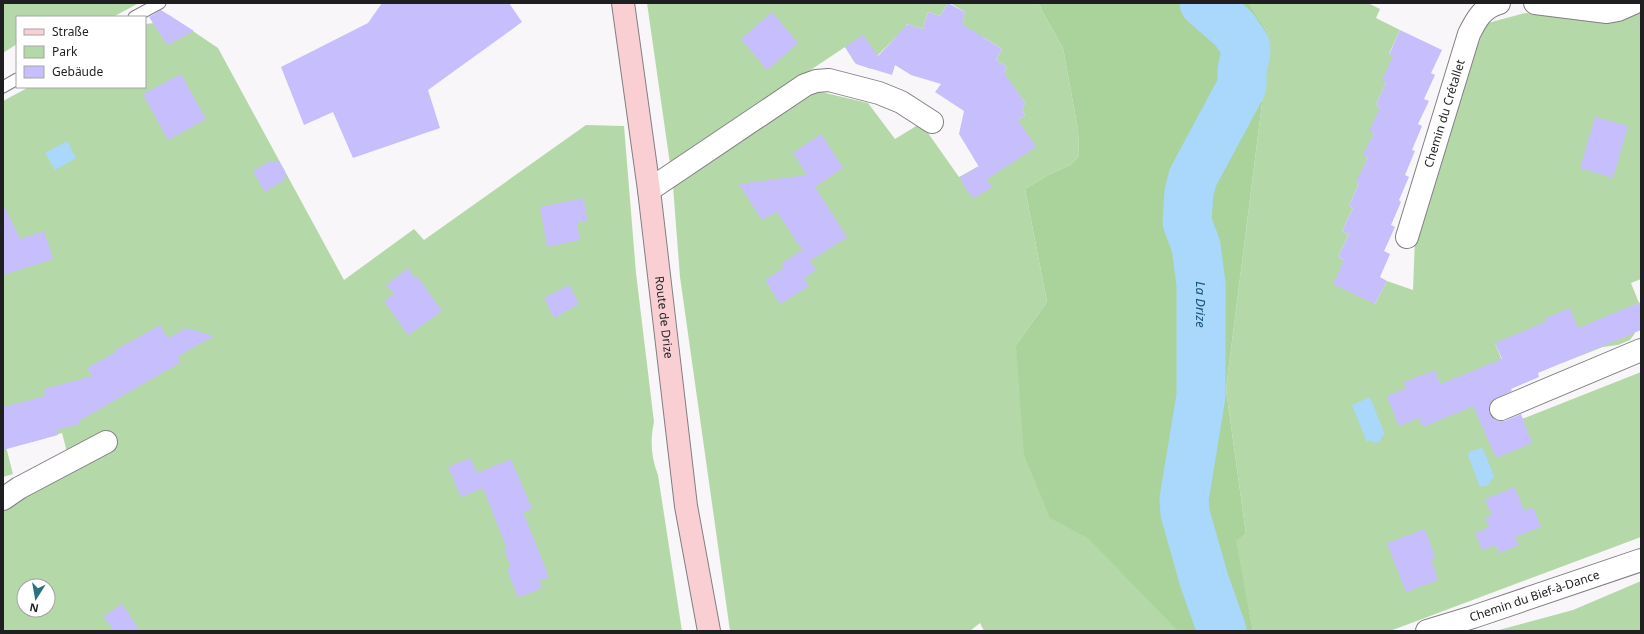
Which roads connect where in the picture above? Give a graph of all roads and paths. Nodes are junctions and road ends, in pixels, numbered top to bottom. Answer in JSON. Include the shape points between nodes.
{"nodes":[{"id":1,"x":160,"y":3,"type":"edge"},
{"id":2,"x":623,"y":3,"type":"edge"},
{"id":3,"x":1499,"y":3,"type":"edge"},
{"id":4,"x":1535,"y":3,"type":"edge"},
{"id":5,"x":1634,"y":3,"type":"edge"},
{"id":6,"x":136,"y":16,"type":"edge"},
{"id":7,"x":16,"y":80,"type":"edge"},
{"id":8,"x":3,"y":87,"type":"edge"},
{"id":9,"x":932,"y":122,"type":"dead end"},
{"id":10,"x":649,"y":190,"type":"junction"},
{"id":11,"x":1407,"y":237,"type":"dead end"},
{"id":12,"x":1641,"y":350,"type":"edge"},
{"id":13,"x":1500,"y":409,"type":"dead end"},
{"id":14,"x":106,"y":442,"type":"dead end"},
{"id":15,"x":3,"y":499,"type":"edge"},
{"id":16,"x":1641,"y":560,"type":"edge"},
{"id":17,"x":709,"y":631,"type":"edge"},
{"id":18,"x":1427,"y":631,"type":"edge"}],
"edges":[{"from":1,"to":6,"type":"lane"},
{"from":2,"to":10,"type":"main road","name":"Route de Drize"},
{"from":3,"to":11,"type":"street","name":"Chemin du Crétallet","via":[[1483,11],[1469,34]]},
{"from":4,"to":5,"type":"street","via":[[1607,12]]},
{"from":7,"to":8,"type":"lane"},
{"from":9,"to":10,"type":"street","via":[[901,102],[879,93],[829,80],[816,81],[805,85]]},
{"from":10,"to":17,"type":"main road","name":"Route de Drize","via":[[686,506]]},
{"from":12,"to":13,"type":"street"},
{"from":14,"to":15,"type":"street"},
{"from":16,"to":18,"type":"street","name":"Chemin du Bief-à-Dance"}]}
